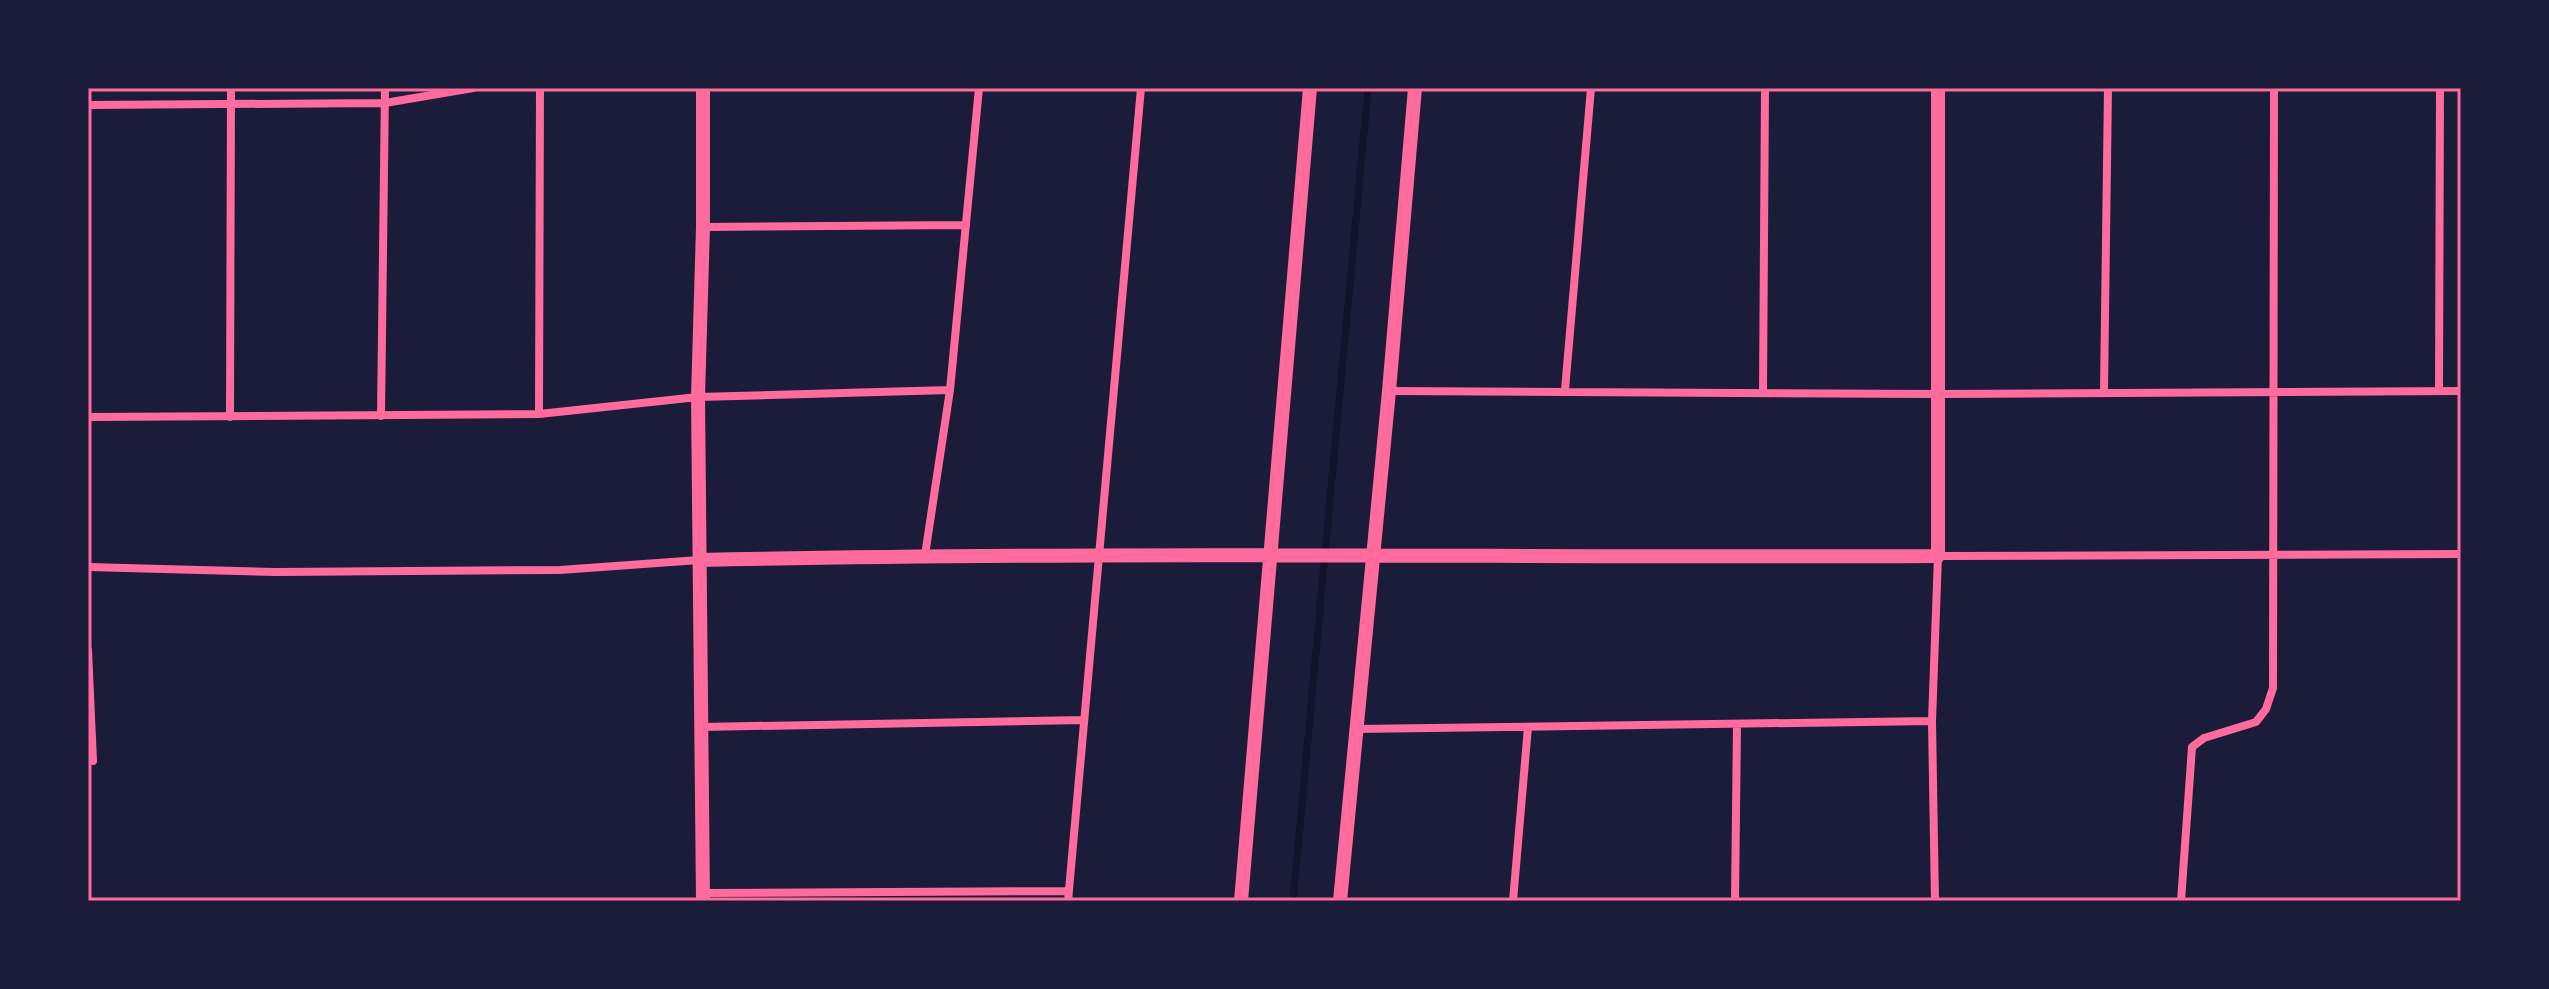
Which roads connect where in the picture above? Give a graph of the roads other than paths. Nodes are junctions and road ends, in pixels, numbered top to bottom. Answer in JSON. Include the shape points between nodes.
{"nodes":[{"id":1,"x":231,"y":88,"type":"edge"},
{"id":2,"x":385,"y":88,"type":"edge"},
{"id":3,"x":473,"y":88,"type":"edge"},
{"id":4,"x":540,"y":88,"type":"edge"},
{"id":5,"x":703,"y":88,"type":"edge"},
{"id":6,"x":979,"y":88,"type":"edge"},
{"id":7,"x":1141,"y":88,"type":"edge"},
{"id":8,"x":1310,"y":88,"type":"edge"},
{"id":9,"x":1415,"y":88,"type":"edge"},
{"id":10,"x":1591,"y":88,"type":"edge"},
{"id":11,"x":1765,"y":88,"type":"edge"},
{"id":12,"x":1938,"y":88,"type":"edge"},
{"id":13,"x":2108,"y":88,"type":"edge"},
{"id":14,"x":2274,"y":88,"type":"edge"},
{"id":15,"x":2440,"y":88,"type":"edge"},
{"id":16,"x":385,"y":103,"type":"junction"},
{"id":17,"x":88,"y":105,"type":"edge"},
{"id":18,"x":231,"y":106,"type":"junction"},
{"id":19,"x":966,"y":225,"type":"junction"},
{"id":20,"x":703,"y":227,"type":"junction"},
{"id":21,"x":950,"y":390,"type":"junction"},
{"id":22,"x":1565,"y":390,"type":"junction"},
{"id":23,"x":1389,"y":391,"type":"junction"},
{"id":24,"x":2104,"y":391,"type":"junction"},
{"id":25,"x":2439,"y":391,"type":"junction"},
{"id":26,"x":2461,"y":391,"type":"edge"},
{"id":27,"x":1763,"y":392,"type":"junction"},
{"id":28,"x":2273,"y":393,"type":"junction"},
{"id":29,"x":1938,"y":394,"type":"junction"},
{"id":30,"x":698,"y":397,"type":"junction"},
{"id":31,"x":539,"y":414,"type":"junction"},
{"id":32,"x":381,"y":416,"type":"junction"},
{"id":33,"x":88,"y":417,"type":"edge"},
{"id":34,"x":230,"y":417,"type":"junction"},
{"id":35,"x":2461,"y":554,"type":"edge"},
{"id":36,"x":925,"y":555,"type":"junction"},
{"id":37,"x":1099,"y":555,"type":"junction"},
{"id":38,"x":1276,"y":555,"type":"junction"},
{"id":39,"x":1938,"y":556,"type":"junction"},
{"id":40,"x":2272,"y":556,"type":"junction"},
{"id":41,"x":1369,"y":557,"type":"junction"},
{"id":42,"x":699,"y":560,"type":"junction"},
{"id":43,"x":88,"y":567,"type":"edge"},
{"id":44,"x":88,"y":650,"type":"edge"},
{"id":45,"x":88,"y":666,"type":"edge"},
{"id":46,"x":1083,"y":720,"type":"junction"},
{"id":47,"x":1932,"y":721,"type":"junction"},
{"id":48,"x":1737,"y":724,"type":"junction"},
{"id":49,"x":702,"y":727,"type":"junction"},
{"id":50,"x":1528,"y":727,"type":"junction"},
{"id":51,"x":1355,"y":729,"type":"junction"},
{"id":52,"x":93,"y":761,"type":"dead end"},
{"id":53,"x":897,"y":896,"type":"edge"},
{"id":54,"x":1069,"y":896,"type":"edge"},
{"id":55,"x":703,"y":897,"type":"edge"},
{"id":56,"x":1241,"y":901,"type":"edge"},
{"id":57,"x":1340,"y":901,"type":"edge"},
{"id":58,"x":1513,"y":901,"type":"edge"},
{"id":59,"x":1735,"y":901,"type":"edge"},
{"id":60,"x":1935,"y":901,"type":"edge"},
{"id":61,"x":2181,"y":901,"type":"edge"}],
"edges":[{"from":1,"to":18,"type":"street"},
{"from":2,"to":16,"type":"street"},
{"from":3,"to":16,"type":"street"},
{"from":4,"to":31,"type":"street"},
{"from":5,"to":20,"type":"street"},
{"from":6,"to":19,"type":"street"},
{"from":7,"to":37,"type":"street"},
{"from":8,"to":38,"type":"street"},
{"from":9,"to":23,"type":"street"},
{"from":10,"to":22,"type":"street"},
{"from":11,"to":27,"type":"street"},
{"from":12,"to":29,"type":"street"},
{"from":13,"to":24,"type":"street"},
{"from":14,"to":28,"type":"street"},
{"from":15,"to":25,"type":"street"},
{"from":16,"to":18,"type":"street"},
{"from":16,"to":32,"type":"street"},
{"from":17,"to":18,"type":"street"},
{"from":18,"to":34,"type":"street"},
{"from":19,"to":20,"type":"street"},
{"from":19,"to":21,"type":"street"},
{"from":20,"to":30,"type":"street"},
{"from":21,"to":30,"type":"street"},
{"from":21,"to":36,"type":"street"},
{"from":22,"to":23,"type":"street"},
{"from":22,"to":27,"type":"street"},
{"from":23,"to":41,"type":"street"},
{"from":24,"to":28,"type":"street"},
{"from":24,"to":29,"type":"street"},
{"from":25,"to":26,"type":"street"},
{"from":25,"to":28,"type":"street"},
{"from":27,"to":29,"type":"street"},
{"from":28,"to":40,"type":"street"},
{"from":29,"to":39,"type":"street"},
{"from":30,"to":31,"type":"street"},
{"from":30,"to":42,"type":"street"},
{"from":31,"to":32,"type":"street"},
{"from":32,"to":34,"type":"street"},
{"from":33,"to":34,"type":"street"},
{"from":35,"to":40,"type":"street"},
{"from":36,"to":37,"type":"street"},
{"from":36,"to":42,"type":"street"},
{"from":37,"to":38,"type":"street"},
{"from":37,"to":46,"type":"street"},
{"from":38,"to":41,"type":"street"},
{"from":38,"to":56,"type":"street"},
{"from":39,"to":40,"type":"street"},
{"from":39,"to":41,"type":"street"},
{"from":39,"to":47,"type":"street"},
{"from":40,"to":61,"type":"street","via":[[2273,688],[2256,722],[2204,738],[2192,747]]},
{"from":41,"to":51,"type":"street"},
{"from":42,"to":43,"type":"street","via":[[560,570]]},
{"from":42,"to":49,"type":"street"},
{"from":44,"to":45,"type":"street"},
{"from":45,"to":52,"type":"street"},
{"from":46,"to":49,"type":"street"},
{"from":46,"to":54,"type":"street"},
{"from":47,"to":48,"type":"street"},
{"from":47,"to":60,"type":"street"},
{"from":48,"to":50,"type":"street"},
{"from":48,"to":59,"type":"street"},
{"from":49,"to":55,"type":"street"},
{"from":50,"to":51,"type":"street"},
{"from":50,"to":58,"type":"street"},
{"from":51,"to":57,"type":"street"},
{"from":53,"to":54,"type":"street"},
{"from":53,"to":55,"type":"street"}]}
